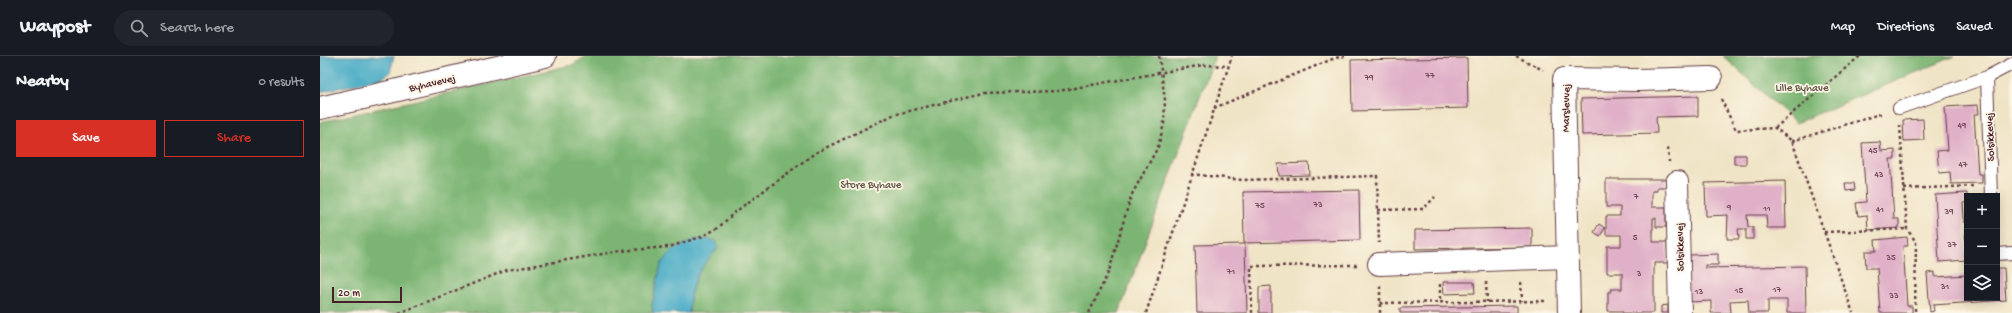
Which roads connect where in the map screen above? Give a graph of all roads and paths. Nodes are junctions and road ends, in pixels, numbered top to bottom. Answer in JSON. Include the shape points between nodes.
{"nodes":[{"id":1,"x":545,"y":56,"type":"edge"},
{"id":2,"x":1159,"y":56,"type":"edge"},
{"id":3,"x":1232,"y":56,"type":"edge"},
{"id":4,"x":1345,"y":56,"type":"edge"},
{"id":5,"x":1516,"y":56,"type":"edge"},
{"id":6,"x":1860,"y":56,"type":"edge"},
{"id":7,"x":2012,"y":64,"type":"edge"},
{"id":8,"x":1228,"y":66,"type":"junction"},
{"id":9,"x":1162,"y":74,"type":"junction"},
{"id":10,"x":1987,"y":77,"type":"junction"},
{"id":11,"x":1711,"y":78,"type":"joint"},
{"id":12,"x":1564,"y":80,"type":"junction"},
{"id":13,"x":320,"y":108,"type":"edge"},
{"id":14,"x":1214,"y":108,"type":"junction"},
{"id":15,"x":1899,"y":108,"type":"junction"},
{"id":16,"x":1775,"y":128,"type":"junction"},
{"id":17,"x":1792,"y":141,"type":"junction"},
{"id":18,"x":1191,"y":174,"type":"junction"},
{"id":19,"x":1677,"y":182,"type":"dead end"},
{"id":20,"x":1904,"y":189,"type":"junction"},
{"id":21,"x":1991,"y":191,"type":"edge"},
{"id":22,"x":1435,"y":196,"type":"dead end"},
{"id":23,"x":1378,"y":210,"type":"junction"},
{"id":24,"x":1907,"y":229,"type":"junction"},
{"id":25,"x":1824,"y":232,"type":"junction"},
{"id":26,"x":2000,"y":254,"type":"edge"},
{"id":27,"x":2012,"y":254,"type":"edge"},
{"id":28,"x":1567,"y":257,"type":"junction"},
{"id":29,"x":1379,"y":264,"type":"junction"},
{"id":30,"x":1380,"y":303,"type":"junction"},
{"id":31,"x":1569,"y":307,"type":"edge"},
{"id":32,"x":399,"y":313,"type":"edge"},
{"id":33,"x":1089,"y":313,"type":"edge"},
{"id":34,"x":1146,"y":313,"type":"edge"},
{"id":35,"x":1252,"y":313,"type":"edge"},
{"id":36,"x":1380,"y":313,"type":"edge"},
{"id":37,"x":1680,"y":313,"type":"edge"},
{"id":38,"x":1853,"y":313,"type":"edge"},
{"id":39,"x":1915,"y":313,"type":"edge"}],
"edges":[{"from":1,"to":13,"type":"street","name":"Byhavevej"},
{"from":2,"to":9,"type":"path"},
{"from":3,"to":8,"type":"path"},
{"from":4,"to":14,"type":"path"},
{"from":5,"to":12,"type":"path"},
{"from":6,"to":16,"type":"path"},
{"from":7,"to":10,"type":"lane"},
{"from":8,"to":9,"type":"path","via":[[1203,66]]},
{"from":8,"to":14,"type":"path"},
{"from":9,"to":32,"type":"path","via":[[1058,91],[983,93],[893,115],[815,153],[735,212],[718,228],[701,237],[669,248],[621,251],[506,270]]},
{"from":9,"to":33,"type":"path","via":[[1164,124],[1158,147],[1131,196],[1109,271]]},
{"from":10,"to":15,"type":"lane"},
{"from":10,"to":21,"type":"lane","name":"Solsikkevej"},
{"from":11,"to":12,"type":"street","name":"Marslevvej"},
{"from":11,"to":16,"type":"path","via":[[1736,130]]},
{"from":12,"to":28,"type":"street","name":"Marslevvej"},
{"from":14,"to":18,"type":"path"},
{"from":15,"to":17,"type":"path"},
{"from":15,"to":20,"type":"path"},
{"from":16,"to":17,"type":"path"},
{"from":17,"to":25,"type":"path"},
{"from":18,"to":23,"type":"path","via":[[1242,180],[1377,176]]},
{"from":18,"to":34,"type":"path"},
{"from":19,"to":37,"type":"street","name":"Solsikkevej"},
{"from":20,"to":21,"type":"path"},
{"from":20,"to":24,"type":"path"},
{"from":22,"to":23,"type":"path","via":[[1423,209]]},
{"from":23,"to":29,"type":"path"},
{"from":24,"to":25,"type":"path"},
{"from":24,"to":39,"type":"path","via":[[1916,242]]},
{"from":25,"to":38,"type":"path"},
{"from":26,"to":27,"type":"lane"},
{"from":28,"to":29,"type":"street"},
{"from":28,"to":31,"type":"street","name":"Marslevvej"},
{"from":29,"to":30,"type":"path"},
{"from":29,"to":35,"type":"path","via":[[1251,266]]},
{"from":30,"to":31,"type":"path"},
{"from":30,"to":36,"type":"path"}]}
